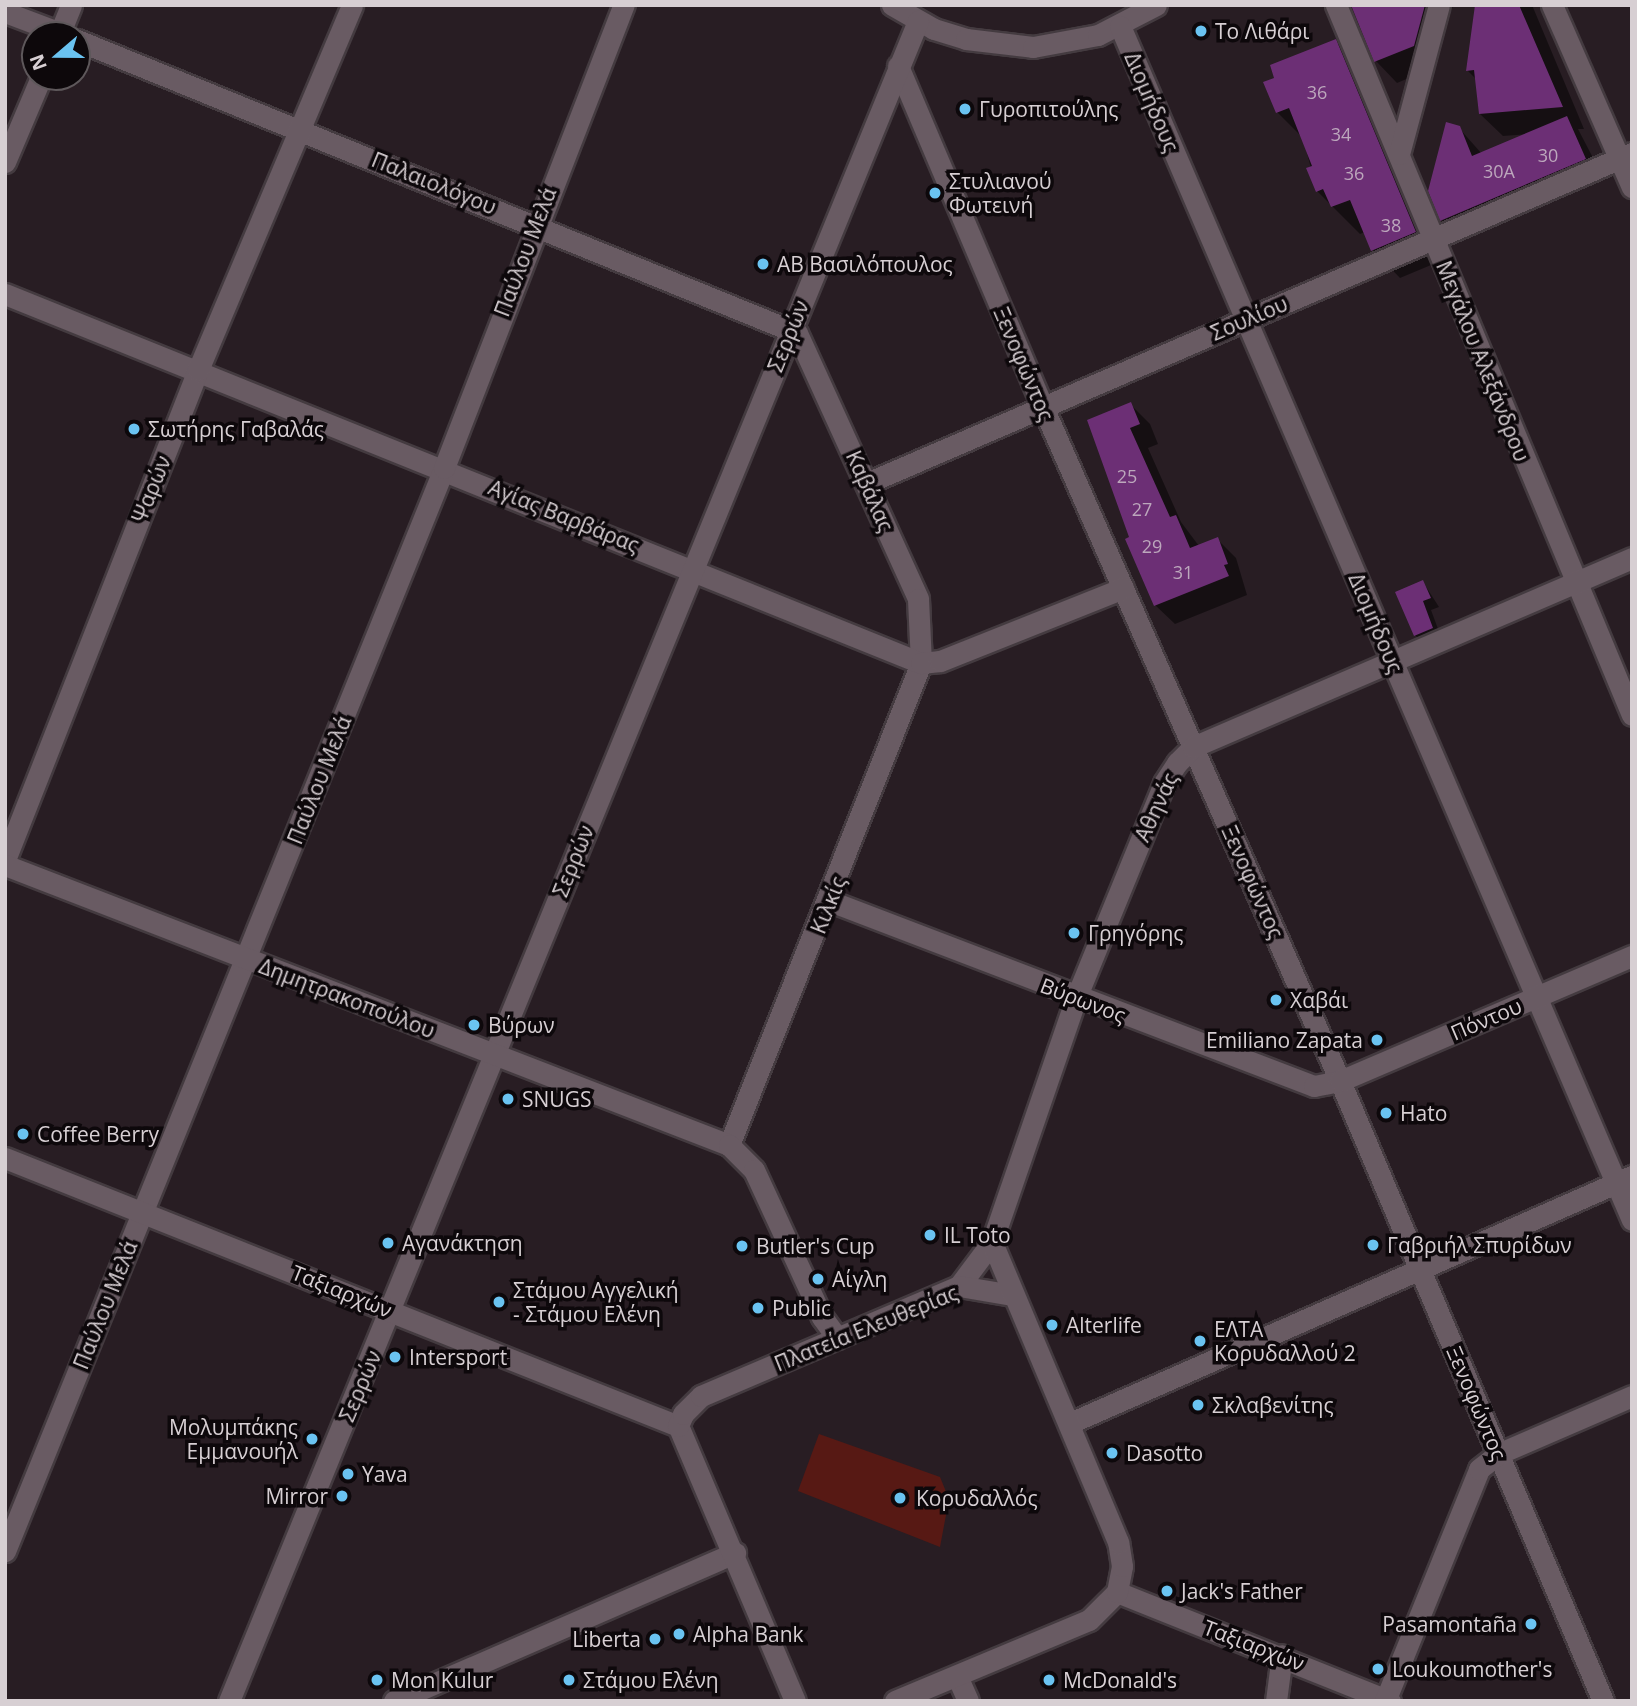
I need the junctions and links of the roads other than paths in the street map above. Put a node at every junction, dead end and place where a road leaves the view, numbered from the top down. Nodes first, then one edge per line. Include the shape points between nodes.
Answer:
1 (352, 5) edge
2 (624, 5) edge
3 (892, 5) edge
4 (1156, 5) edge
5 (1336, 5) edge
6 (1439, 5) edge
7 (1552, 5) edge
8 (5, 12) edge
9 (28, 21) edge
10 (918, 21) junction
11 (1119, 26) junction
12 (91, 46) edge
13 (898, 66) junction
14 (35, 91) edge
15 (301, 129) junction
16 (1399, 154) junction
17 (1626, 156) edge
18 (5, 162) edge
19 (1632, 187) edge
20 (535, 224) junction
21 (1434, 242) junction
22 (5, 294) edge
23 (1245, 319) junction
24 (791, 327) junction
25 (198, 370) junction
26 (1043, 407) junction
27 (444, 468) junction
28 (867, 483) junction
29 (1632, 558) edge
30 (692, 568) junction
31 (1574, 583) junction
32 (1123, 588) junction
33 (1392, 661) junction
34 (921, 663) junction
35 (1632, 716) edge
36 (1194, 747) junction
37 (5, 860) edge
38 (5, 865) edge
39 (830, 901) junction
40 (1632, 956) edge
41 (247, 959) junction
42 (1536, 997) junction
43 (1076, 998) junction
44 (495, 1055) junction
45 (1340, 1081) junction
46 (729, 1145) junction
47 (5, 1158) edge
48 (1624, 1180) edge
49 (142, 1212) junction
50 (1632, 1220) edge
51 (992, 1242) junction
52 (1419, 1268) junction
53 (959, 1286) junction
54 (1013, 1295) junction
55 (391, 1310) junction
56 (837, 1338) junction
57 (1632, 1396) edge
58 (1070, 1423) junction
59 (678, 1426) junction
60 (1498, 1454) junction
61 (5, 1551) edge
62 (735, 1553) junction
63 (1117, 1592) junction
64 (1282, 1655) junction
65 (957, 1676) junction
66 (1387, 1700) edge
67 (229, 1701) edge
68 (394, 1701) edge
69 (795, 1701) edge
70 (895, 1701) edge
71 (968, 1701) edge
72 (1276, 1701) edge
73 (1603, 1701) edge

1 - 15 street, Ψαρών
2 - 20 street, Παύλου Μελά
3 - 10 street
4 - 11 street
5 - 16 street, Μεγάλου Αλεξάνδρου
6 - 16 street
7 - 17 street
8 - 9 street, Παλαιολόγου
10 - 11 street via 966,40 1032,47 1066,43
10 - 13 street, Σερρών
11 - 23 street, Διομήδους
12 - 15 street, Παλαιολόγου
13 - 24 street, Σερρών
13 - 26 street, Ξενοφώντος
14 - 18 street
15 - 20 street, Παλαιολόγου
15 - 25 street, Ψαρών
16 - 21 street, Μεγάλου Αλεξάνδρου
17 - 19 street
17 - 21 street, Σουλίου
20 - 24 street, Παλαιολόγου
20 - 27 street, Παύλου Μελά
21 - 23 street, Σουλίου
21 - 31 street, Μεγάλου Αλεξάνδρου
22 - 25 street, Αγίας Βαρβάρας
23 - 26 street, Σουλίου
23 - 33 street, Διομήδους
24 - 28 street, Καβάλας
24 - 30 street, Σερρών
25 - 27 street, Αγίας Βαρβάρας
25 - 37 street, Ψαρών
26 - 28 street, Σουλίου
26 - 32 street, Ξενοφώντος
27 - 30 street, Αγίας Βαρβάρας
27 - 41 street, Παύλου Μελά
28 - 34 street, Καβάλας via 918,599
29 - 31 street, Αθηνάς
30 - 34 street, Αγίας Βαρβάρας
30 - 44 street, Σερρών
31 - 33 street, Αθηνάς
31 - 35 street, Μεγάλου Αλεξάνδρου
32 - 34 street via 940,661
32 - 36 street, Ξενοφώντος
33 - 36 street, Αθηνάς
33 - 42 street, Διομήδους
34 - 39 street, Κιλκίς
36 - 43 street, Αθηνάς via 1164,783
36 - 45 street, Ξενοφώντος
38 - 41 street, Δημητρακοπούλου
39 - 43 street, Βύρωνος
39 - 46 street, Κιλκίς
40 - 42 street, Πόντου
41 - 44 street, Δημητρακοπούλου
41 - 49 street, Παύλου Μελά
42 - 45 street, Πόντου
42 - 48 street, Διομήδους
43 - 45 street, Βύρωνος via 1314,1086
43 - 51 street, Αθηνάς
44 - 46 street, Δημητρακοπούλου
44 - 55 street, Σερρών
45 - 52 street, Ξενοφώντος
46 - 56 street via 754,1170 822,1317
47 - 49 street, Ταξιαρχών
48 - 50 street, Διομήδους
48 - 52 street
49 - 55 street, Ταξιαρχών
49 - 61 street, Παύλου Μελά
51 - 53 street, Αθηνάς
51 - 54 street
52 - 58 street
52 - 60 street, Ξενοφώντος
53 - 54 street, Πλατεία Ελευθερίας
53 - 56 street, Πλατεία Ελευθερίας
54 - 58 street
55 - 59 street, Ταξιαρχών
55 - 67 street, Σερρών
56 - 59 street, Πλατεία Ελευθερίας via 701,1395
57 - 60 street
58 - 63 street via 1118,1542 1122,1566
59 - 62 street
60 - 66 street via 1479,1469
60 - 73 street, Ξενοφώντος
62 - 68 street
62 - 69 street
63 - 64 street, Ταξιαρχών
63 - 65 street via 1089,1620
64 - 66 street, Ταξιαρχών
64 - 72 street
65 - 70 street
65 - 71 street

